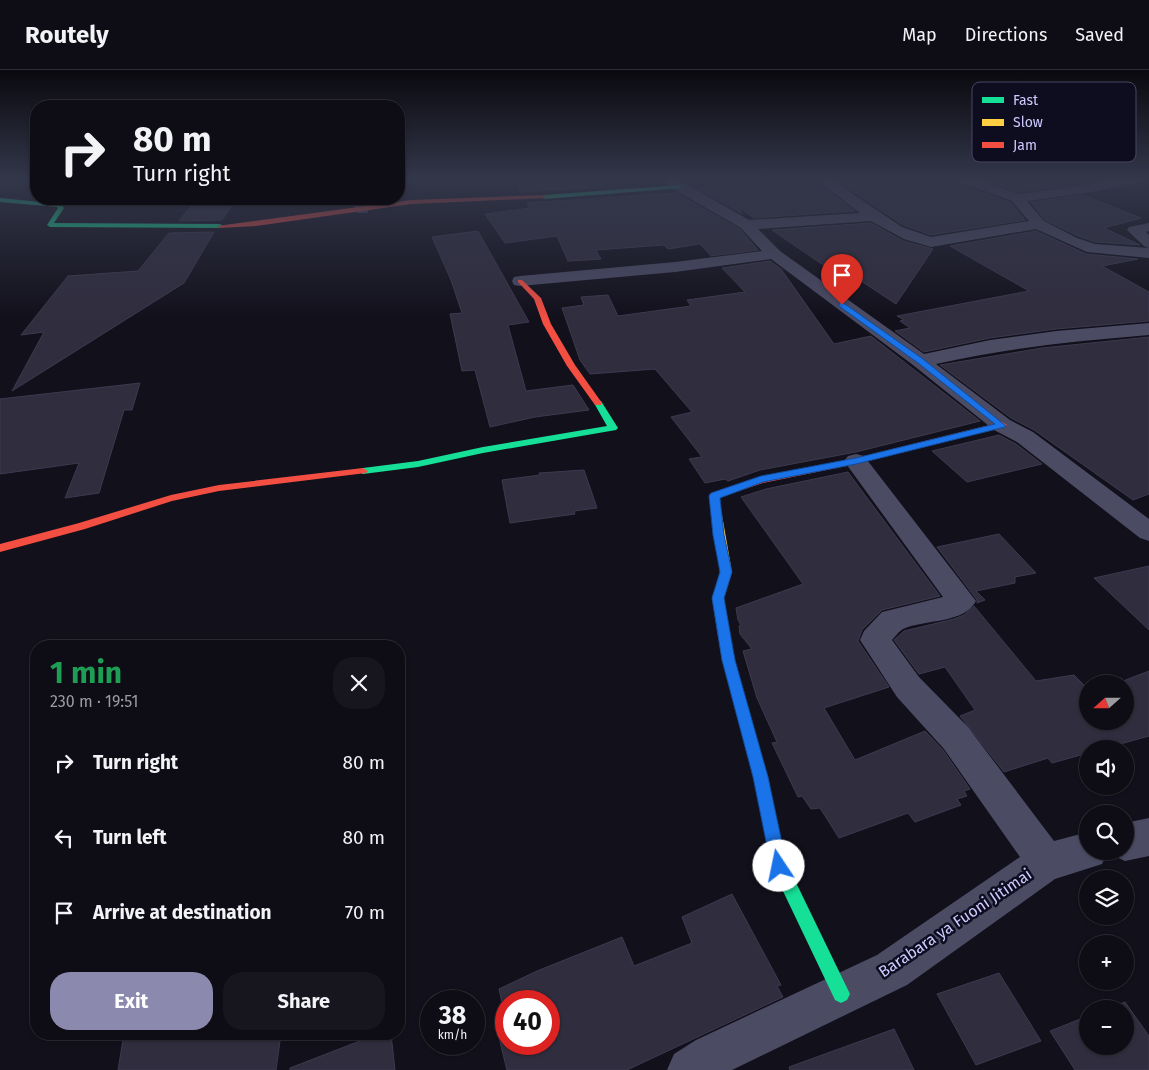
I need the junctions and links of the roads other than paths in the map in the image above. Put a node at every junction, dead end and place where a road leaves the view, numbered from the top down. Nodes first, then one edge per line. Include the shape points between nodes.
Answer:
1 (59, 225) edge
2 (244, 225) edge
3 (746, 225) joint
4 (751, 225) edge
5 (889, 225) edge
6 (1034, 225) edge
7 (1040, 225) edge
8 (1149, 228) edge
9 (1149, 243) edge
10 (1149, 253) edge
11 (774, 254) junction
12 (520, 281) joint
13 (1149, 329) edge
14 (920, 361) junction
15 (1002, 426) junction
16 (856, 461) junction
17 (1149, 532) edge
18 (0, 548) edge
19 (1149, 836) edge
20 (1134, 840) edge
21 (1079, 854) edge
22 (1046, 862) junction
23 (841, 994) junction
24 (690, 1070) edge

1 - 2 street
3 - 4 street
3 - 11 street
5 - 6 street via 909,236 932,242
7 - 10 street via 1093,248
8 - 9 street via 1134,230
11 - 12 street
11 - 14 street
12 - 18 street via 537,298 547,324 571,366 613,428 418,464 218,488 171,498
13 - 14 street via 990,346
14 - 15 street
15 - 16 street
15 - 17 street via 1025,438
16 - 22 street via 962,601 892,620 875,640 908,687 956,738
16 - 23 street via 761,480 714,496 726,572 718,598 728,660 761,777 779,866
19 - 20 street
21 - 22 street, Barabara ya Fuoni Jitimai
22 - 23 street, Barabara ya Fuoni Jitimai via 892,970
23 - 24 street, Barabara ya Fuoni Jitimai via 712,1056

